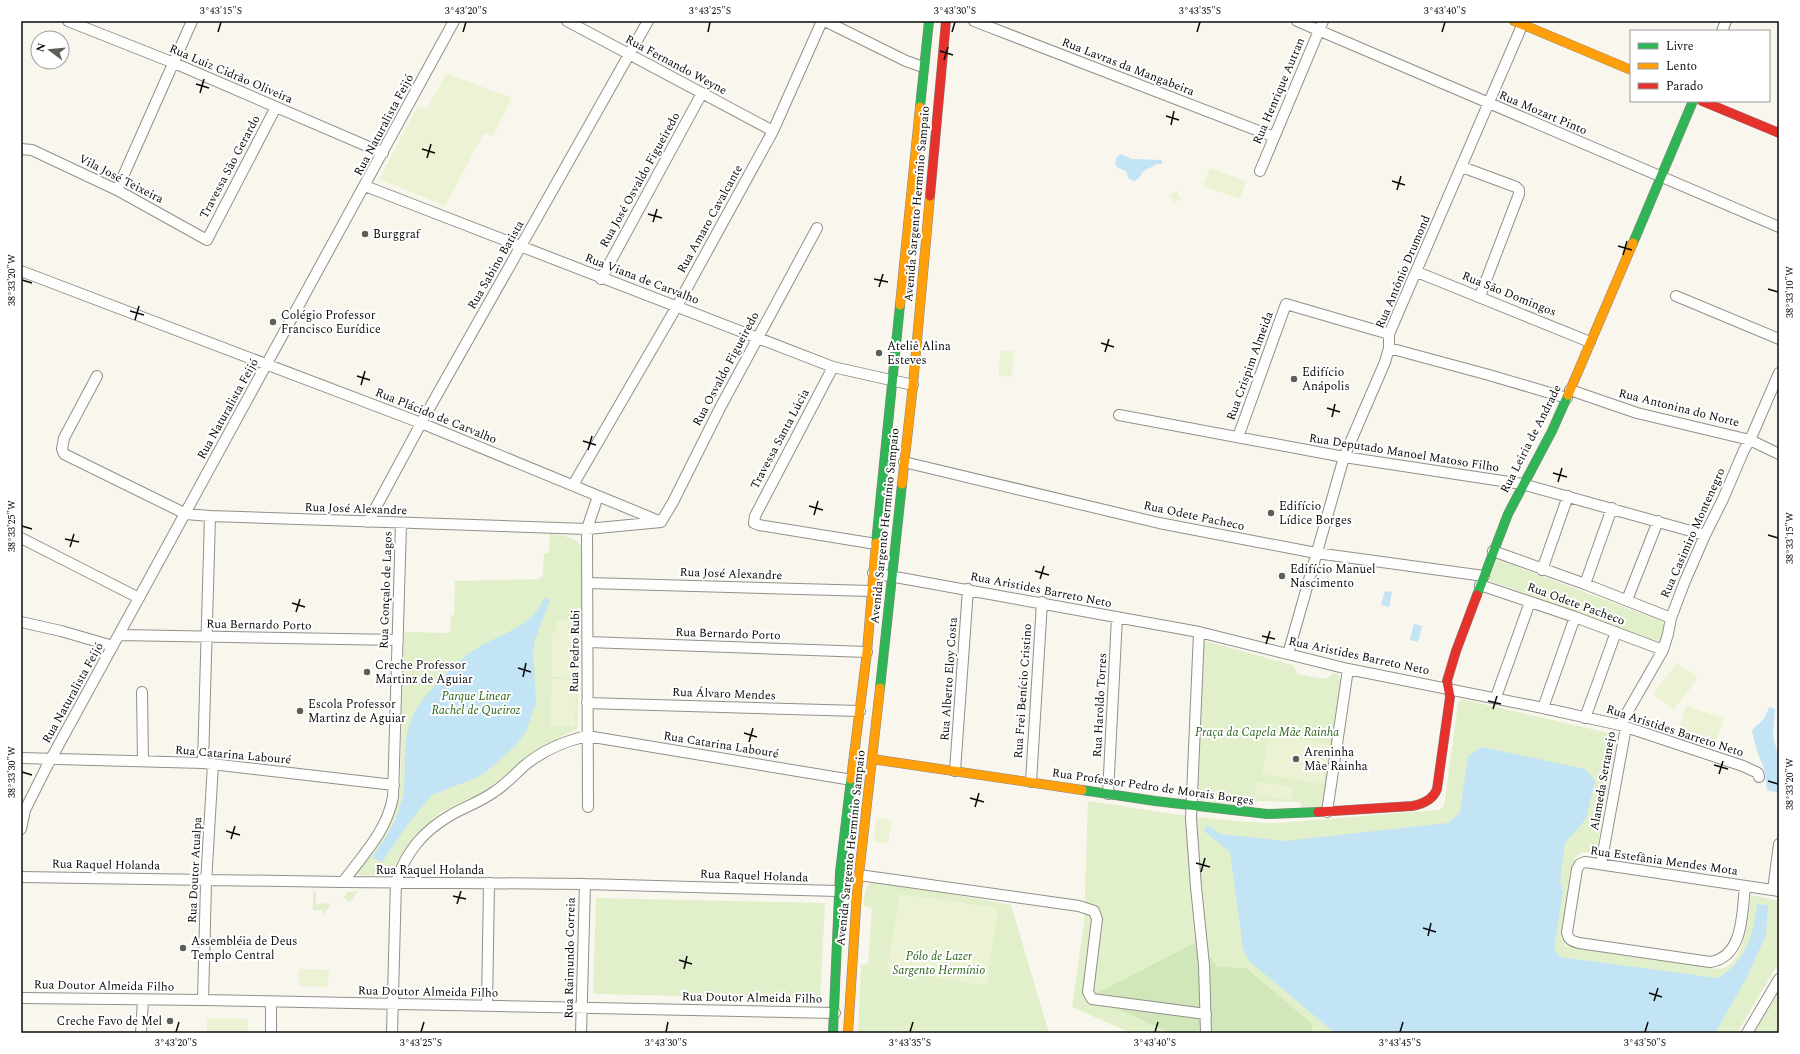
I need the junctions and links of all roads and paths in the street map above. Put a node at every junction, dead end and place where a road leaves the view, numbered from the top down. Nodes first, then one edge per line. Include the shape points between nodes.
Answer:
1 (68, 21) edge
2 (192, 21) edge
3 (454, 21) edge
4 (567, 21) edge
5 (648, 21) edge
6 (823, 21) edge
7 (928, 21) edge
8 (946, 21) edge
9 (974, 21) edge
10 (1297, 21) edge
11 (1520, 22) edge
12 (1321, 26) edge
13 (629, 55) junction
14 (174, 63) junction
15 (923, 67) junction
16 (1630, 70) edge
17 (702, 93) junction
18 (1693, 102) edge
19 (1704, 102) edge
20 (1488, 104) junction
21 (276, 107) junction
22 (773, 131) junction
23 (1779, 133) edge
24 (1274, 137) junction
25 (21, 149) edge
26 (383, 153) junction
27 (1462, 167) junction
28 (1260, 171) dead end
29 (1661, 177) junction
30 (365, 186) junction
31 (117, 190) junction
32 (1779, 227) edge
33 (817, 228) dead end
34 (207, 240) joint
35 (522, 246) junction
36 (21, 271) edge
37 (1417, 272) junction
38 (601, 279) junction
39 (1480, 296) junction
40 (1676, 296) dead end
41 (677, 306) junction
42 (1389, 334) junction
43 (757, 338) junction
44 (1779, 339) edge
45 (1590, 342) junction
46 (1389, 348) junction
47 (268, 364) junction
48 (833, 367) junction
49 (1779, 373) edge
50 (97, 376) dead end
51 (892, 380) junction
52 (913, 385) junction
53 (1569, 394) junction
54 (1119, 415) dead end
55 (421, 423) junction
56 (1238, 437) junction
57 (1750, 440) junction
58 (1779, 454) edge
59 (1344, 458) junction
60 (904, 462) junction
61 (1522, 484) junction
62 (573, 485) junction
63 (598, 496) junction
64 (1568, 496) junction
65 (1612, 508) junction
66 (186, 514) junction
67 (210, 516) junction
68 (1658, 521) junction
69 (368, 522) junction
70 (661, 522) junction
71 (401, 524) junction
72 (587, 530) junction
73 (1705, 535) junction
74 (21, 538) edge
75 (876, 544) junction
76 (1493, 551) junction
77 (1316, 553) junction
78 (1542, 570) junction
79 (873, 572) junction
80 (892, 576) junction
81 (1482, 580) junction
82 (589, 583) junction
83 (1585, 584) junction
84 (968, 589) junction
85 (872, 591) junction
86 (139, 598) junction
87 (1627, 600) junction
88 (1042, 602) junction
89 (1530, 602) junction
90 (1117, 617) junction
91 (1575, 617) junction
92 (1671, 618) junction
93 (21, 622) edge
94 (1199, 632) junction
95 (1616, 632) junction
96 (119, 636) junction
97 (206, 638) junction
98 (398, 640) junction
99 (588, 642) junction
100 (113, 646) junction
101 (1663, 650) junction
102 (867, 652) junction
103 (1288, 654) junction
104 (1348, 669) junction
105 (1448, 688) junction
106 (142, 692) dead end
107 (1496, 698) junction
108 (587, 703) junction
109 (1543, 708) junction
110 (860, 711) junction
111 (1585, 718) junction
112 (1623, 726) junction
113 (587, 736) junction
114 (21, 758) edge
115 (51, 759) junction
116 (872, 759) junction
117 (143, 761) junction
118 (208, 763) junction
119 (955, 771) junction
120 (1759, 777) dead end
121 (852, 780) junction
122 (1031, 782) junction
123 (394, 785) junction
124 (1108, 794) junction
125 (1431, 798) joint
126 (1191, 806) junction
127 (588, 807) dead end
128 (1328, 812) junction
129 (21, 829) edge
130 (1779, 844) edge
131 (1601, 864) junction
132 (859, 875) junction
133 (21, 877) edge
134 (206, 880) junction
135 (343, 882) junction
136 (396, 882) junction
137 (489, 883) junction
138 (584, 884) junction
139 (1746, 886) junction
140 (1776, 890) edge
141 (838, 891) junction
142 (1779, 979) edge
143 (21, 998) edge
144 (143, 1000) junction
145 (203, 1000) junction
146 (271, 1003) junction
147 (392, 1005) junction
148 (487, 1006) junction
149 (582, 1007) junction
150 (835, 1013) junction
151 (1206, 1014) junction
152 (141, 1033) edge
153 (271, 1033) edge
154 (392, 1033) edge
155 (581, 1033) edge
156 (833, 1033) edge
157 (848, 1033) edge
158 (1206, 1033) edge
159 (1747, 1033) edge

1 - 14 street, Rua Luiz Cidrão Oliveira
2 - 14 street
3 - 26 street, Rua Naturalista Feijó
4 - 13 street, Rua Fernando Weyne
5 - 13 street, Rua Sabino Batista
6 - 15 street
6 - 22 street, Rua Amaro Cavalcante
7 - 15 main road, Avenida Sargento Hermínio Sampaio
8 - 52 main road, Avenida Sargento Hermínio Sampaio
9 - 24 street, Rua Lavras da Mangabeira
10 - 12 street, Rua Mozart Pinto
11 - 16 main road
11 - 20 street, Rua Antônio Drumond
12 - 20 street, Rua Mozart Pinto
12 - 24 street, Rua Henrique Autran
13 - 17 street, Rua Fernando Weyne
13 - 35 street, Rua Sabino Batista
14 - 21 street, Rua Luiz Cidrão Oliveira
14 - 31 street
15 - 51 main road, Avenida Sargento Hermínio Sampaio
17 - 22 street, Rua Fernando Weyne
17 - 38 street, Rua José Osvaldo Figueiredo
18 - 29 main road, Rua Leiria de Andrade
19 - 23 main road
20 - 27 street, Rua Antônio Drumond
20 - 29 street, Rua Mozart Pinto
21 - 26 street, Rua Luiz Cidrão Oliveira
21 - 34 street, Travessa São Gerardo
22 - 41 street, Rua Amaro Cavalcante
24 - 28 street, Rua Henrique Autran
25 - 31 street, Vila José Teixeira via 32,150
26 - 30 street, Rua Naturalista Feijó
27 - 37 street, Rua Antônio Drumond
27 - 39 street via 1519,190
29 - 32 street, Rua Mozart Pinto
29 - 45 main road, Rua Leiria de Andrade
30 - 35 street, Rua Viana de Carvalho
30 - 47 street, Rua Naturalista Feijó
31 - 34 street, Vila José Teixeira
33 - 43 street, Rua Osvaldo Figueiredo
35 - 38 street, Rua Viana de Carvalho
35 - 55 street, Rua Sabino Batista
36 - 47 street, Rua Plácido de Carvalho
37 - 39 street, Rua São Domingos
37 - 42 street, Rua Antônio Drumond
38 - 41 street, Rua Viana de Carvalho
39 - 45 street, Rua São Domingos
40 - 44 street
41 - 43 street, Rua Viana de Carvalho
41 - 62 street, Rua Amaro Cavalcante
42 - 46 street, Rua Antônio Drumond
42 - 56 street, Rua Crispim Almeida via 1286,304
43 - 48 street, Rua Viana de Carvalho
43 - 70 street, Rua Osvaldo Figueiredo
45 - 53 main road, Rua Leiria de Andrade
46 - 53 street, Rua Antonina do Norte
46 - 59 street, Rua Antônio Drumond
47 - 55 street, Rua Plácido de Carvalho
47 - 66 street, Rua Naturalista Feijó
48 - 51 street, Rua Viana de Carvalho
48 - 75 street, Travessa Santa Lúcia via 755,516 755,524
49 - 57 street, Rua Casimiro Montenegro
50 - 66 street, Rua José Alexandre via 64,438 64,454
51 - 52 street, Rua Viana de Carvalho
51 - 75 main road, Avenida Sargento Hermínio Sampaio
52 - 60 main road, Avenida Sargento Hermínio Sampaio
53 - 57 street, Rua Antonina do Norte
53 - 61 main road, Rua Leiria de Andrade via 1552,431
54 - 56 street, Rua Deputado Manoel Matoso Filho
55 - 62 street, Rua Plácido de Carvalho
55 - 69 street, Rua Sabino Batista
56 - 59 street, Rua Deputado Manoel Matoso Filho
57 - 58 street, Rua Antonina do Norte
57 - 73 street, Rua Casimiro Montenegro
59 - 61 street, Rua Deputado Manoel Matoso Filho
59 - 77 street, Rua Antônio Drumond
60 - 77 street, Rua Odete Pacheco via 1154,521
60 - 80 main road, Avenida Sargento Hermínio Sampaio
61 - 64 street, Rua Deputado Manoel Matoso Filho
61 - 76 main road, Rua Leiria de Andrade
62 - 63 street, Rua Plácido de Carvalho
63 - 70 street, Rua Plácido de Carvalho
63 - 72 street, Rua Pedro Rubi
64 - 65 street, Rua Deputado Manoel Matoso Filho
64 - 78 street
65 - 68 street, Rua Deputado Manoel Matoso Filho
65 - 83 street
66 - 67 street, Rua José Alexandre
66 - 86 street, Rua Naturalista Feijó
67 - 69 street, Rua José Alexandre
67 - 97 street, Rua Doutor Atualpa
68 - 73 street, Rua Deputado Manoel Matoso Filho
68 - 87 street
69 - 71 street, Rua José Alexandre
70 - 72 street, Rua José Alexandre
71 - 72 street, Rua José Alexandre
71 - 98 street, Rua Gonçalo de Lagos
72 - 82 street, Rua Pedro Rubi
73 - 92 street, Rua Casimiro Montenegro
74 - 86 street
75 - 79 main road, Avenida Sargento Hermínio Sampaio
76 - 78 street, Rua Odete Pacheco
76 - 81 main road, Rua Leiria de Andrade
77 - 81 street, Rua Odete Pacheco
77 - 103 street, Rua Antônio Drumond
78 - 83 street, Rua Odete Pacheco
79 - 80 street, Rua Aristides Barreto Neto
79 - 85 main road, Avenida Sargento Hermínio Sampaio
80 - 84 street, Rua Aristides Barreto Neto
80 - 116 main road, Avenida Sargento Hermínio Sampaio
81 - 89 street, Rua Odete Pacheco
81 - 105 main road, Rua Leiria de Andrade via 1456,651 1447,681
82 - 85 street, Rua José Alexandre
82 - 99 street, Rua Pedro Rubi
83 - 87 street, Rua Odete Pacheco
84 - 88 street, Rua Aristides Barreto Neto
84 - 119 street, Rua Alberto Eloy Costa
85 - 102 main road, Avenida Sargento Hermínio Sampaio
86 - 96 street, Rua Naturalista Feijó
87 - 92 street, Rua Odete Pacheco
88 - 90 street, Rua Aristides Barreto Neto
88 - 122 street, Rua Frei Benício Cristino
89 - 91 street, Rua Odete Pacheco
89 - 107 street
90 - 94 street, Rua Aristides Barreto Neto
90 - 124 street, Rua Haroldo Torres
91 - 95 street, Rua Odete Pacheco
91 - 109 street
92 - 101 street, Rua Casimiro Montenegro
93 - 100 street via 61,630
94 - 103 street, Rua Aristides Barreto Neto
94 - 126 street
95 - 101 street, Rua Odete Pacheco
95 - 111 street
96 - 97 street, Rua Bernardo Porto
96 - 100 street, Rua Naturalista Feijó
97 - 98 street, Rua Bernardo Porto
97 - 118 street, Rua Doutor Atualpa
98 - 123 street, Rua Gonçalo de Lagos
99 - 102 street, Rua Bernardo Porto
99 - 108 street, Rua Pedro Rubi
100 - 115 street, Rua Naturalista Feijó
101 - 112 street, Rua Casimiro Montenegro
102 - 110 main road, Avenida Sargento Hermínio Sampaio
103 - 104 street, Rua Aristides Barreto Neto
104 - 105 street, Rua Aristides Barreto Neto
104 - 128 street
105 - 107 street, Rua Aristides Barreto Neto
105 - 125 main road, Rua Leiria de Andrade via 1450,697 1441,763 1436,794
106 - 117 street
107 - 109 street, Rua Aristides Barreto Neto
108 - 110 street, Rua Álvaro Mendes
108 - 113 street, Rua Pedro Rubi
109 - 111 street, Rua Aristides Barreto Neto
110 - 121 main road, Avenida Sargento Hermínio Sampaio
111 - 112 street, Rua Aristides Barreto Neto
112 - 120 street, Rua Aristides Barreto Neto via 1743,766 1758,773
112 - 131 street, Alameda Sertanejo
113 - 121 street, Rua Catarina Labouré
113 - 127 street, Rua Pedro Rubi
113 - 136 street via 542,754 494,792 431,828 404,861
114 - 115 street, Rua Catarina Labouré
115 - 117 street, Rua Catarina Labouré
115 - 129 street, Rua Naturalista Feijó via 25,810
116 - 119 main road, Rua Professor Pedro de Morais Borges
116 - 132 main road, Avenida Sargento Hermínio Sampaio
117 - 118 street, Rua Catarina Labouré
118 - 123 street, Rua Catarina Labouré
118 - 134 street, Rua Doutor Atualpa
119 - 122 main road, Rua Professor Pedro de Morais Borges
121 - 141 main road, Avenida Sargento Hermínio Sampaio
122 - 124 main road, Rua Professor Pedro de Morais Borges
123 - 135 street, Rua Gonçalo de Lagos via 392,805 383,827
124 - 126 main road, Rua Professor Pedro de Morais Borges
125 - 128 main road, Rua Professor Pedro de Morais Borges via 1412,806
126 - 128 main road, Rua Professor Pedro de Morais Borges via 1267,814
126 - 151 street
130 - 140 street
131 - 139 street, Rua Estefânia Mendes Mota
131 - 139 street, Rua Estefânia Mendes Mota via 1586,862 1579,865 1566,932 1571,941 1717,961 1734,947 1740,928
132 - 151 street via 1079,906 1094,911 1097,919 1088,992 1092,999
132 - 157 main road, Avenida Sargento Hermínio Sampaio
133 - 134 street, Rua Raquel Holanda
134 - 135 street, Rua Raquel Holanda
134 - 145 street, Rua Doutor Atualpa
135 - 136 street, Rua Raquel Holanda
136 - 137 street, Rua Raquel Holanda
136 - 147 street
137 - 138 street, Rua Raquel Holanda
137 - 148 street
138 - 141 street, Rua Raquel Holanda
138 - 149 street, Rua Raimundo Correia
139 - 140 street, Rua Estefânia Mendes Mota
141 - 150 main road, Avenida Sargento Hermínio Sampaio
142 - 159 street
143 - 144 street, Rua Doutor Almeida Filho
144 - 145 street, Rua Doutor Almeida Filho
144 - 152 street
145 - 146 street, Rua Doutor Almeida Filho
146 - 147 street, Rua Doutor Almeida Filho
146 - 153 street
147 - 148 street, Rua Doutor Almeida Filho
147 - 154 street
148 - 149 street, Rua Doutor Almeida Filho
149 - 150 street, Rua Doutor Almeida Filho
149 - 155 street, Rua Raimundo Correia
150 - 156 main road, Avenida Sargento Hermínio Sampaio
151 - 158 street

